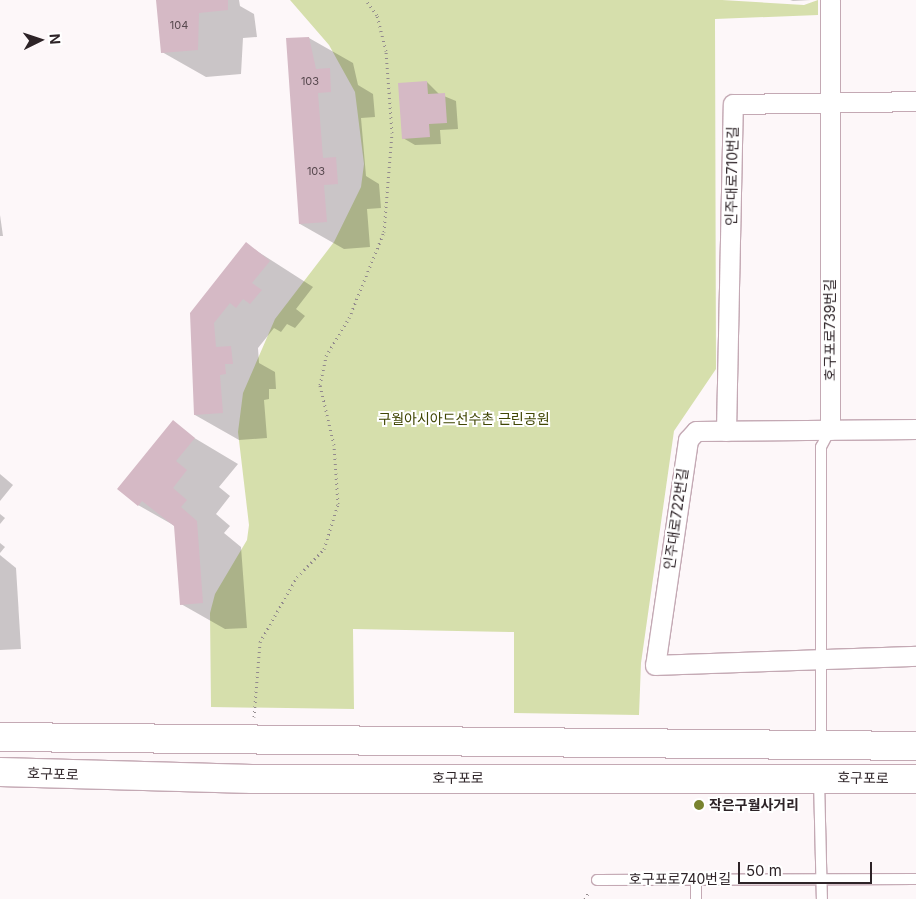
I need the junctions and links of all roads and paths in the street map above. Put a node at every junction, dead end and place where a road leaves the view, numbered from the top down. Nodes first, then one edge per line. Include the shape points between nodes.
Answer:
1 (366, 0) edge
2 (830, 0) edge
3 (916, 101) edge
4 (832, 102) junction
5 (916, 429) edge
6 (830, 430) junction
7 (726, 431) junction
8 (916, 656) edge
9 (820, 660) junction
10 (0, 736) edge
11 (253, 742) junction
12 (820, 745) junction
13 (916, 746) edge
14 (0, 772) edge
15 (819, 777) junction
16 (916, 779) edge
17 (822, 878) junction
18 (916, 878) edge
19 (696, 879) junction
20 (597, 880) dead end
21 (696, 899) edge
22 (822, 899) edge

1 - 11 path via 377,15 387,59 392,133 384,232 349,318 326,356 320,385 334,445 338,504 324,549 297,577 260,642
2 - 4 street, 호구포로739번길
3 - 4 street, 인주대로710번길
4 - 6 street, 호구포로739번길
4 - 7 street, 인주대로710번길 via 733,104
5 - 6 street, 인주대로722번길
6 - 7 street, 인주대로722번길
6 - 9 lane, 호구포로739번길 via 821,447
7 - 9 street, 인주대로722번길 via 696,431 688,440 655,665
8 - 9 street
9 - 12 lane, 호구포로739번길
10 - 11 main road
11 - 12 main road
12 - 13 main road
14 - 15 main road, 호구포로 via 252,779
15 - 16 main road, 호구포로
15 - 17 lane
17 - 18 lane, 호구포로740번길
17 - 19 lane, 호구포로740번길
17 - 22 lane
19 - 20 lane, 호구포로740번길
19 - 21 lane

